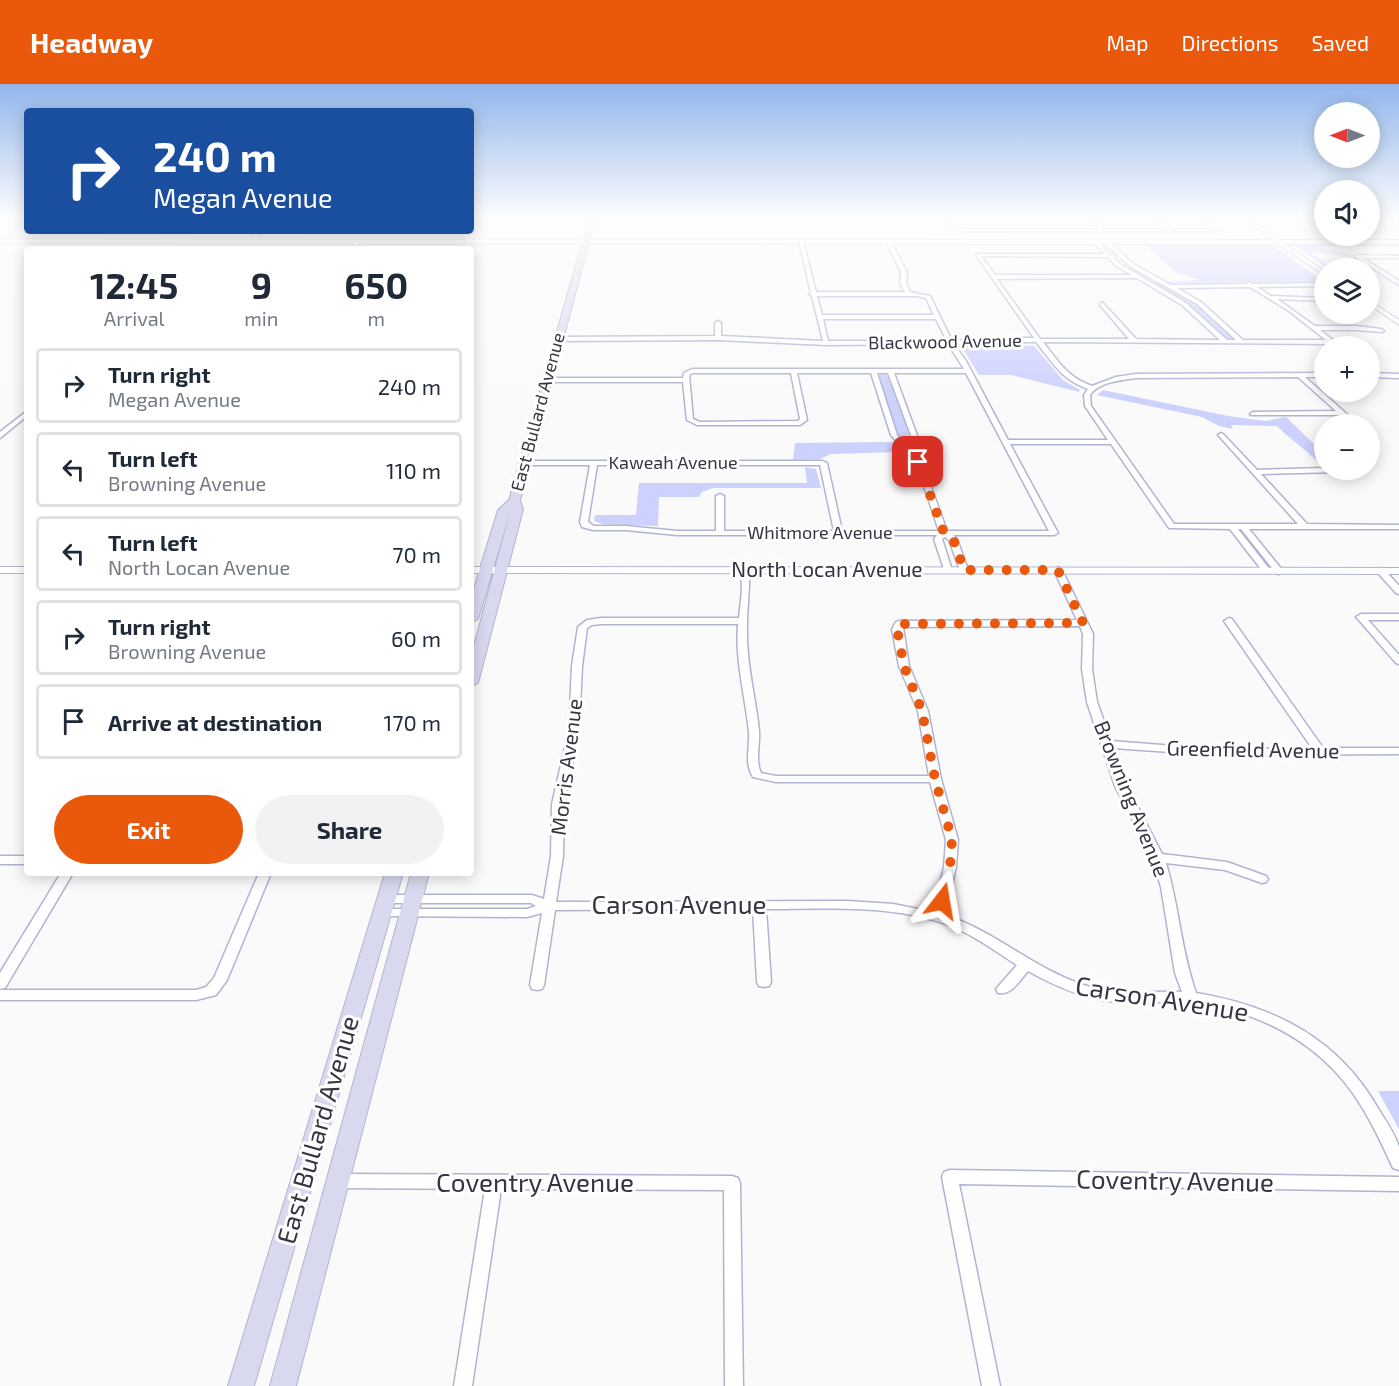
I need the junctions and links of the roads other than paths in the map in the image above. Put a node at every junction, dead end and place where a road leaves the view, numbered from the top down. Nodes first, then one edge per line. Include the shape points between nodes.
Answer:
1 (574, 280) edge
2 (811, 280) edge
3 (903, 280) edge
4 (996, 280) edge
5 (1141, 280) edge
6 (1158, 280) edge
7 (1248, 284) junction
8 (1314, 284) edge
9 (1168, 286) junction
10 (1156, 288) junction
11 (812, 294) junction
12 (908, 294) junction
13 (1272, 297) junction
14 (1314, 299) edge
15 (1102, 304) dead end
16 (1380, 310) edge
17 (819, 317) junction
18 (938, 317) junction
19 (718, 323) dead end
20 (1399, 323) edge
21 (1314, 328) junction
22 (1381, 331) dead end
23 (718, 338) junction
24 (557, 339) junction
25 (1039, 342) junction
26 (1135, 342) junction
27 (1226, 342) junction
28 (1242, 342) junction
29 (950, 343) junction
30 (826, 344) junction
31 (891, 370) junction
32 (794, 371) junction
33 (873, 371) junction
34 (968, 371) junction
35 (1299, 375) junction
36 (1314, 375) edge
37 (1380, 375) edge
38 (1399, 376) edge
39 (546, 380) junction
40 (686, 380) junction
41 (1092, 388) junction
42 (1342, 413) joint
43 (1253, 414) dead end
44 (24, 416) edge
45 (1221, 435) dead end
46 (0, 436) edge
47 (1005, 442) junction
48 (1112, 442) junction
49 (908, 445) junction
50 (523, 464) junction
51 (594, 464) junction
52 (1314, 471) edge
53 (1255, 472) junction
54 (720, 496) dead end
55 (514, 501) junction
56 (1232, 526) junction
57 (1242, 526) junction
58 (1399, 526) edge
59 (1305, 527) junction
60 (720, 533) junction
61 (839, 533) junction
62 (944, 533) junction
63 (0, 570) edge
64 (24, 570) edge
65 (474, 570) edge
66 (486, 570) junction
67 (501, 570) junction
68 (745, 570) junction
69 (948, 570) junction
70 (964, 570) junction
71 (1058, 570) junction
72 (1267, 571) junction
73 (1279, 571) junction
74 (1381, 571) junction
75 (1399, 571) edge
76 (1399, 591) edge
77 (474, 609) edge
78 (1399, 617) edge
79 (743, 621) junction
80 (1229, 621) dead end
81 (1083, 623) junction
82 (1399, 661) edge
83 (474, 672) edge
84 (1106, 744) junction
85 (1320, 752) junction
86 (1399, 752) edge
87 (935, 779) junction
88 (1158, 858) junction
89 (0, 860) edge
90 (24, 860) edge
91 (65, 876) edge
92 (264, 876) edge
93 (393, 876) edge
94 (419, 876) edge
95 (1262, 879) dead end
96 (759, 905) junction
97 (384, 906) junction
98 (412, 906) junction
99 (550, 906) junction
100 (938, 917) junction
101 (1026, 964) junction
102 (764, 982) dead end
103 (0, 984) edge
104 (537, 985) dead end
105 (1003, 989) dead end
106 (0, 995) edge
107 (1191, 998) junction
108 (1399, 1162) edge
109 (339, 1181) junction
110 (494, 1183) junction
111 (1399, 1184) edge
112 (242, 1386) edge
113 (283, 1386) edge
114 (463, 1386) edge
115 (734, 1386) edge
116 (991, 1386) edge

1 - 24 main road, East Bullard Avenue
2 - 11 street
3 - 12 street
4 - 25 street
5 - 10 street
6 - 9 street
7 - 8 street
7 - 9 street
7 - 13 street
9 - 10 street
9 - 28 street via 1207,310
10 - 27 street via 1184,304
11 - 12 street
11 - 17 street
12 - 18 street via 928,297
13 - 14 street
13 - 21 street
15 - 26 street
16 - 20 street
17 - 18 street
17 - 30 street
18 - 29 street
19 - 23 street
21 - 22 street
21 - 28 street, Blackwood Avenue via 1332,342
23 - 24 street, Blackwood Avenue
23 - 30 street, Blackwood Avenue
24 - 39 main road, East Bullard Avenue
25 - 26 street, Blackwood Avenue
25 - 29 street, Blackwood Avenue
25 - 41 street via 1070,379
26 - 27 street, Blackwood Avenue
27 - 28 street, Blackwood Avenue
29 - 30 street, Blackwood Avenue
29 - 34 street
31 - 33 street
31 - 34 street
31 - 49 street via 915,438
32 - 33 street
32 - 40 street via 689,372
32 - 40 street via 804,420 800,423 693,422
33 - 49 street via 894,435
34 - 47 street
35 - 36 street
35 - 41 street via 1136,376
35 - 42 street
37 - 38 street
39 - 40 street
39 - 50 main road, East Bullard Avenue
41 - 48 street via 1087,395 1088,406
42 - 43 street
44 - 46 street
45 - 53 street
47 - 48 street
47 - 62 street, Whitmore Avenue via 1054,533
48 - 56 street via 1172,526
49 - 62 street
50 - 51 street, Kaweah Avenue
50 - 55 main road, East Bullard Avenue
51 - 60 street, Whitmore Avenue via 584,522 587,527
51 - 61 street, Kaweah Avenue via 823,463
52 - 53 street
53 - 59 street
54 - 60 street
55 - 66 main road, East Bullard Avenue via 504,510
55 - 67 main road, East Bullard Avenue via 517,509
56 - 57 street
56 - 72 street
57 - 59 street
57 - 73 street
58 - 59 street
60 - 61 street, Whitmore Avenue
61 - 62 street, Whitmore Avenue
62 - 69 street via 938,540
62 - 70 street via 953,539
63 - 64 street
65 - 66 street, North Locan Avenue
66 - 67 street, North Locan Avenue
66 - 77 main road, East Bullard Avenue
67 - 68 street, North Locan Avenue
67 - 83 main road, East Bullard Avenue
68 - 69 street, North Locan Avenue
68 - 79 street
69 - 70 street, North Locan Avenue
70 - 71 street, North Locan Avenue
71 - 72 street, North Locan Avenue
71 - 81 street, Browning Avenue
72 - 73 street, North Locan Avenue
73 - 74 street, North Locan Avenue
74 - 75 street, North Locan Avenue
74 - 76 street
78 - 82 street via 1361,617
79 - 87 street via 744,672 757,775 776,779
79 - 99 street, Morris Avenue via 590,622 583,627 574,730 558,804 557,856
80 - 85 street
81 - 84 street, Browning Avenue via 1089,642 1087,669 1092,702
81 - 87 street via 899,624 904,666 922,711
84 - 85 street, Greenfield Avenue via 1213,752
84 - 88 street, Browning Avenue via 1121,786
85 - 86 street, Greenfield Avenue
87 - 100 street via 952,840
88 - 95 street via 1227,866
88 - 107 street, Browning Avenue via 1182,973
89 - 90 street
91 - 103 street
92 - 106 street via 220,980 211,991 196,995
93 - 97 main road, East Bullard Avenue
94 - 98 main road, East Bullard Avenue
96 - 99 street, Carson Avenue
96 - 100 street, Carson Avenue via 864,905
96 - 102 street
97 - 98 street, Carson Avenue
97 - 112 main road, East Bullard Avenue
98 - 99 street, Carson Avenue via 527,913
98 - 109 main road, East Bullard Avenue
99 - 104 street, Morris Avenue
100 - 101 street, Carson Avenue via 989,938
101 - 105 street
101 - 107 street, Carson Avenue via 1096,994
107 - 108 street, Carson Avenue via 1264,1016 1322,1049 1349,1076
109 - 110 street, Coventry Avenue
109 - 113 main road, East Bullard Avenue
110 - 114 street
110 - 115 street, Coventry Avenue via 732,1183
111 - 116 street, Coventry Avenue via 950,1177

